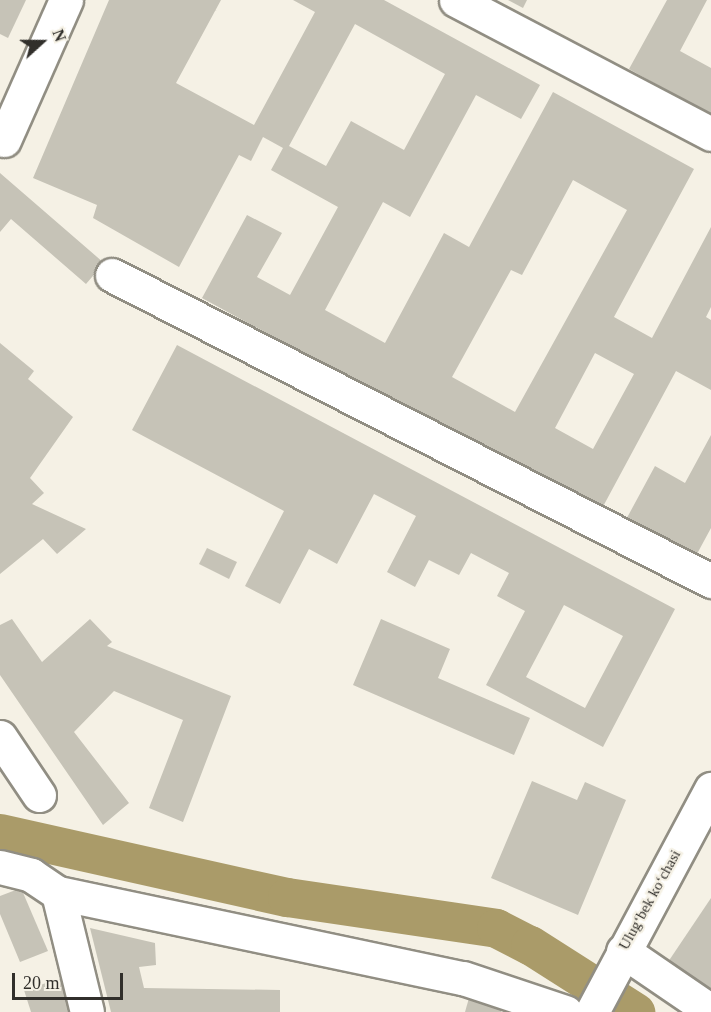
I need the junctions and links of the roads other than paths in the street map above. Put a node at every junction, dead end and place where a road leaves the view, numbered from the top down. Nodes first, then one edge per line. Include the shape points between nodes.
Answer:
1 (66, 0) edge
2 (456, 0) edge
3 (711, 134) edge
4 (4, 140) dead end
5 (112, 275) dead end
6 (711, 581) edge
7 (0, 736) edge
8 (711, 789) edge
9 (39, 795) dead end
10 (0, 867) edge
11 (58, 893) junction
12 (623, 951) junction
13 (711, 1011) edge
14 (87, 1012) edge
15 (565, 1012) edge
16 (592, 1012) edge

1 - 4 street
2 - 3 street
5 - 6 street
7 - 9 street
8 - 12 street, Ulugʻbek koʻchasi
10 - 11 street via 32,875
11 - 14 street
11 - 15 street via 463,978
12 - 13 street
12 - 16 street, Ulugʻbek koʻchasi

